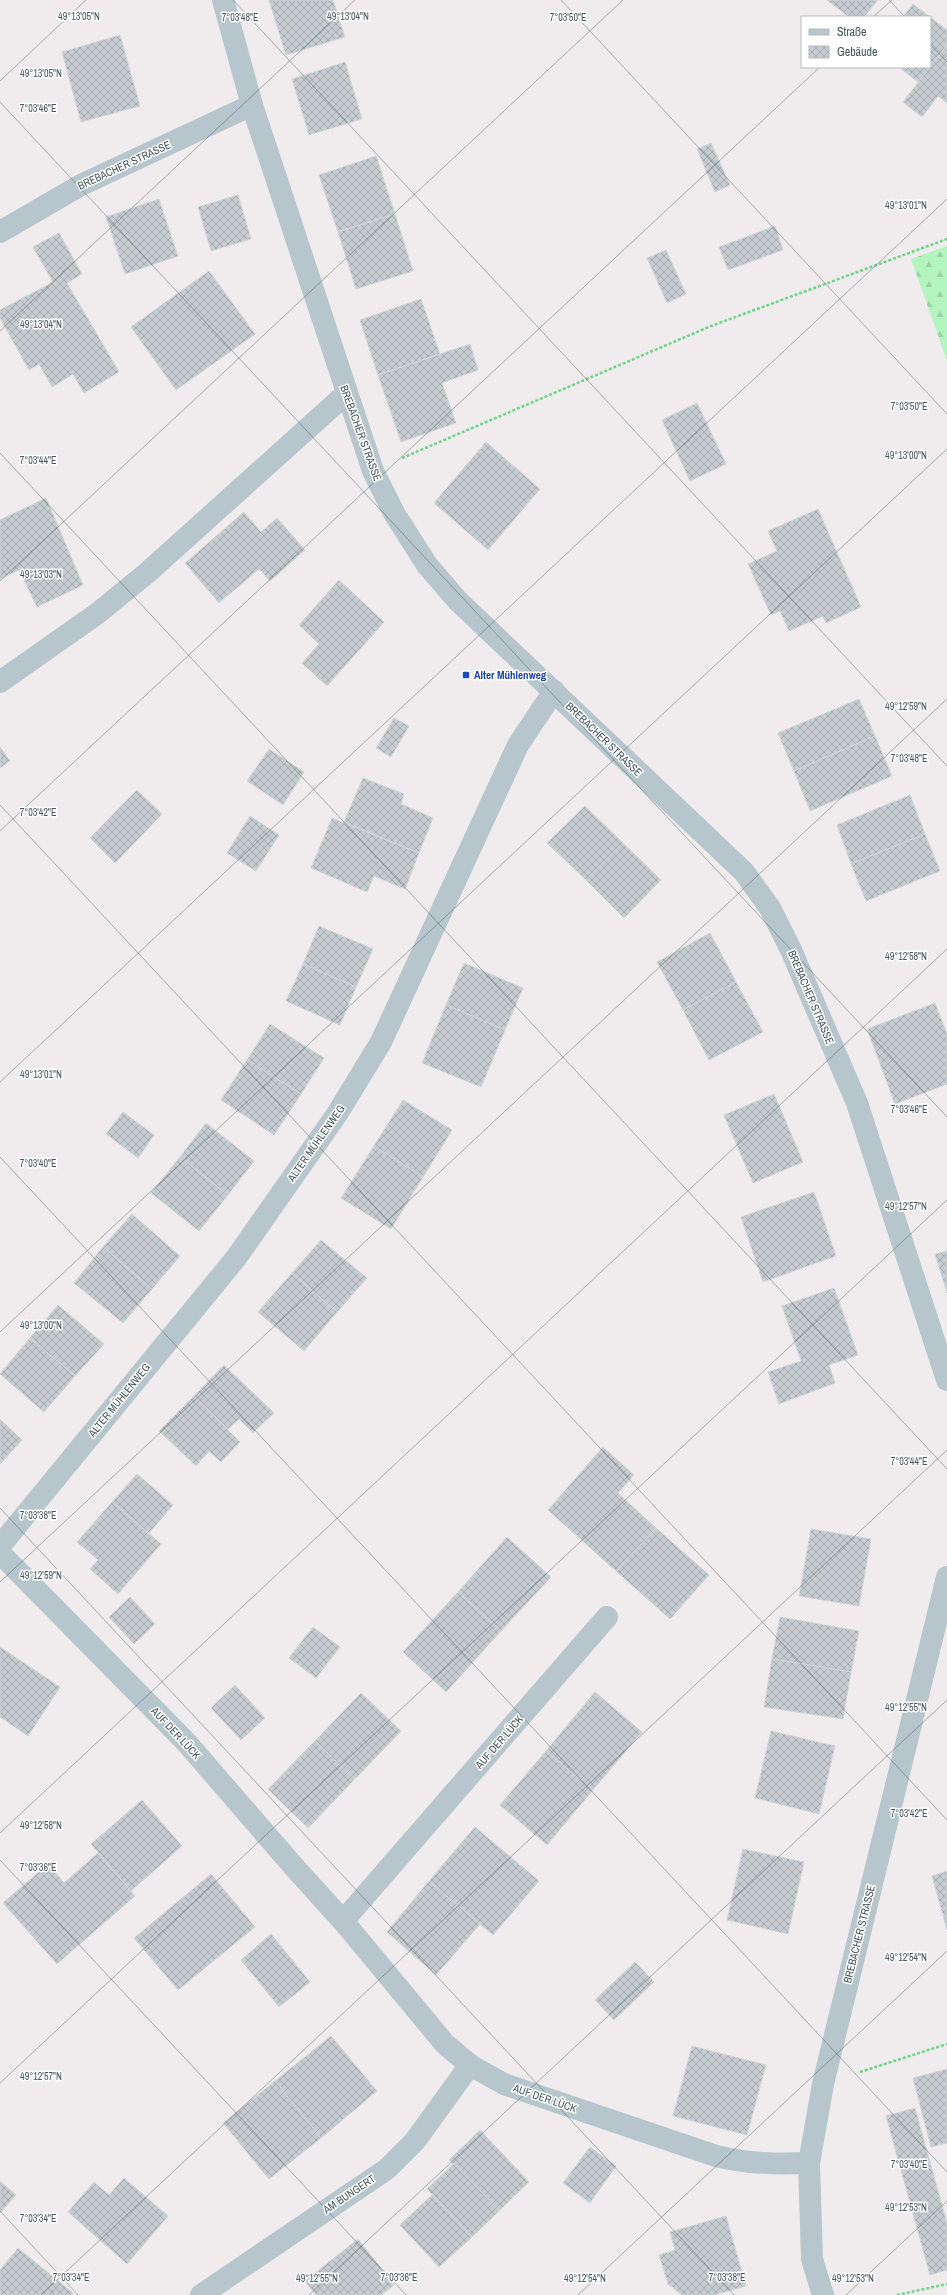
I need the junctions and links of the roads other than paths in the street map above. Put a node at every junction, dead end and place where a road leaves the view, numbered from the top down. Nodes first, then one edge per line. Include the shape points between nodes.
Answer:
1 (223, 0) edge
2 (252, 105) junction
3 (0, 232) edge
4 (347, 393) junction
5 (0, 682) edge
6 (554, 691) junction
7 (947, 1380) edge
8 (0, 1546) edge
9 (0, 1553) edge
10 (947, 1577) edge
11 (607, 1617) dead end
12 (343, 1921) junction
13 (470, 2065) junction
14 (809, 2163) junction
15 (201, 2295) edge
16 (823, 2295) edge

1 - 2 street, BREBACHER STRASSE
2 - 3 street, BREBACHER STRASSE via 80,185
2 - 4 street, BREBACHER STRASSE
4 - 5 street via 147,574 98,613
4 - 6 street, BREBACHER STRASSE via 373,471 394,513 427,565 458,601
6 - 7 street, BREBACHER STRASSE via 744,872 770,908 791,950 857,1103
6 - 8 street, ALTER MÜHLENWEG via 518,745 381,1042 337,1114 236,1258
9 - 12 street, AUF DER LÜCK via 186,1742
10 - 14 street, BREBACHER STRASSE via 823,2084
11 - 12 street, AUF DER LÜCK
12 - 13 street, AUF DER LÜCK via 445,2044
13 - 14 street, AUF DER LÜCK via 504,2084 716,2156 768,2165
13 - 15 street, AM BUNGERT via 415,2141 387,2169
14 - 16 street, BREBACHER STRASSE via 812,2260

